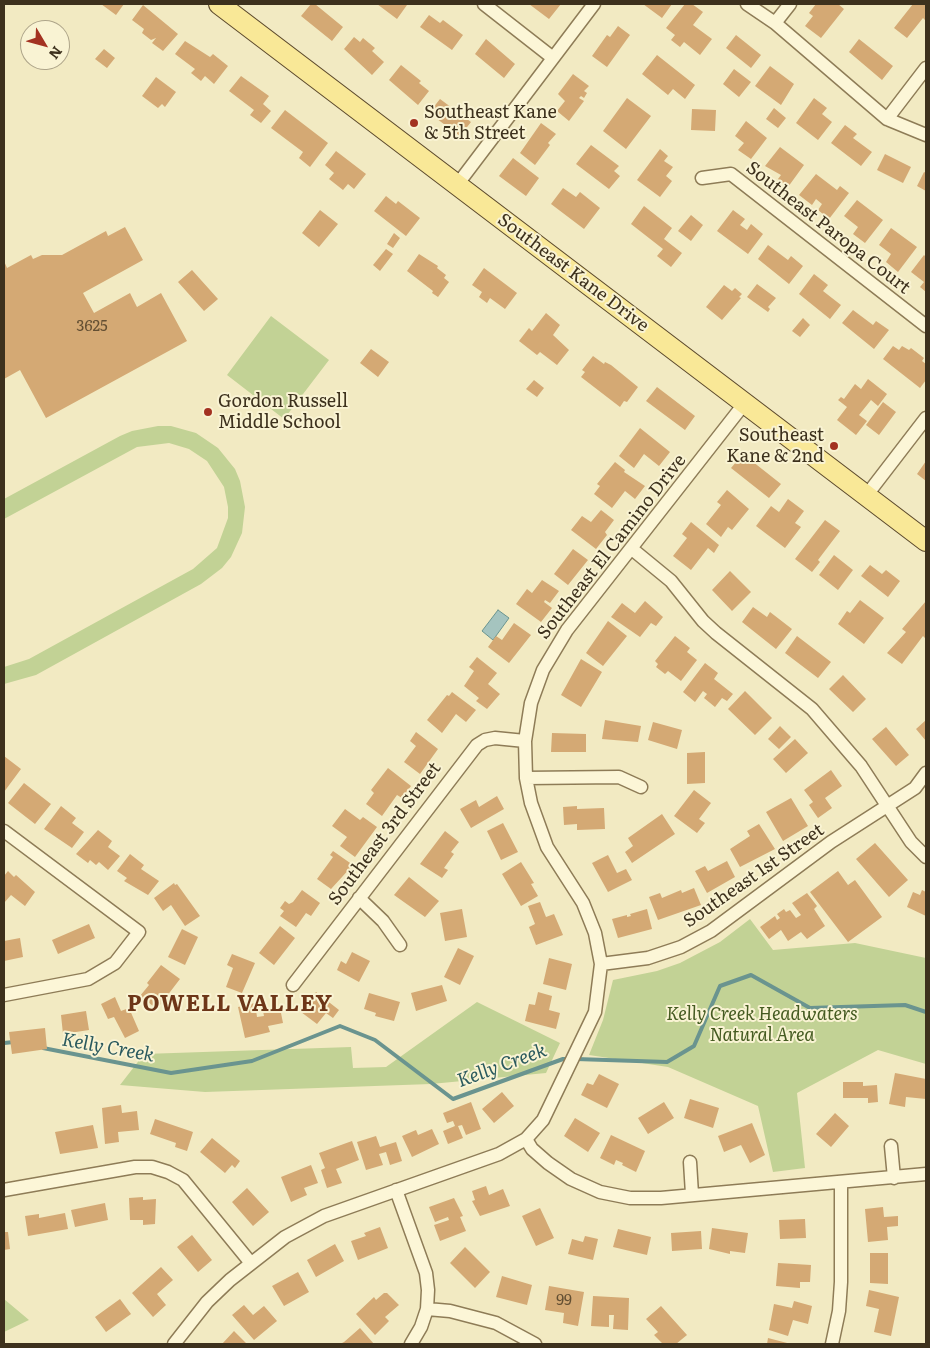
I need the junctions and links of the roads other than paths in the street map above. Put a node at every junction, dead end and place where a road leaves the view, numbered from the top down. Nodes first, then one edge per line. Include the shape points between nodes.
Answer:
1 (220, 4) edge
2 (484, 4) edge
3 (594, 4) edge
4 (747, 4) edge
5 (790, 4) edge
6 (775, 23) junction
7 (553, 58) junction
8 (926, 68) edge
9 (887, 119) junction
10 (926, 135) edge
11 (702, 178) dead end
12 (456, 184) junction
13 (926, 326) edge
14 (744, 404) junction
15 (926, 418) edge
16 (866, 496) junction
17 (926, 541) edge
18 (632, 549) junction
19 (525, 741) junction
20 (926, 772) edge
21 (526, 778) junction
22 (641, 786) dead end
23 (921, 788) edge
24 (888, 806) junction
25 (4, 831) edge
26 (926, 857) edge
27 (359, 898) junction
28 (400, 945) dead end
29 (601, 964) junction
30 (293, 985) dead end
31 (4, 995) edge
32 (526, 1139) junction
33 (891, 1146) dead end
34 (690, 1162) dead end
35 (926, 1174) edge
36 (894, 1178) junction
37 (841, 1182) junction
38 (4, 1190) edge
39 (396, 1190) junction
40 (692, 1194) junction
41 (250, 1262) junction
42 (427, 1308) junction
43 (174, 1344) edge
44 (411, 1344) edge
45 (535, 1344) edge
46 (832, 1344) edge

1 - 12 main road, Southeast Kane Drive
2 - 7 street
3 - 7 street
4 - 6 street
5 - 6 street
6 - 9 street
7 - 12 street
8 - 9 street
9 - 10 street
11 - 13 street, Southeast Paropa Court via 731,174
12 - 14 main road, Southeast Kane Drive
14 - 16 main road, Southeast Kane Drive
14 - 18 street, Southeast El Camino Drive
15 - 16 street
16 - 17 main road, Southeast Kane Drive
18 - 19 street, Southeast El Camino Drive via 554,650 537,685
18 - 24 street via 671,580 716,633 812,709 861,766
19 - 21 street, Southeast El Camino Drive
19 - 27 street, Southeast 3rd Street via 495,738 477,745
20 - 23 street, Southeast 1st Street
21 - 22 street via 619,777
21 - 29 street, Southeast El Camino Drive via 537,825 547,847 583,903 595,932
23 - 24 street, Southeast 1st Street
24 - 26 street via 911,842
24 - 29 street, Southeast 1st Street via 832,842 711,931 681,947 648,958
25 - 31 street via 139,932 115,962 88,979
27 - 28 street via 383,921
27 - 30 street, Southeast 3rd Street
29 - 32 street, Southeast El Camino Drive via 594,1012 543,1120
32 - 39 street, Southeast El Camino Drive via 499,1154
32 - 40 street via 548,1164 600,1192 646,1199
33 - 36 street
34 - 40 street
35 - 36 street
36 - 37 street
37 - 40 street
37 - 46 street via 841,1282
38 - 41 street via 135,1167 152,1167 182,1180
39 - 41 street, Southeast El Camino Drive via 324,1216 285,1237
39 - 42 street via 426,1273
41 - 43 street, Southeast El Camino Drive via 208,1302
42 - 44 street
42 - 45 street via 496,1323

